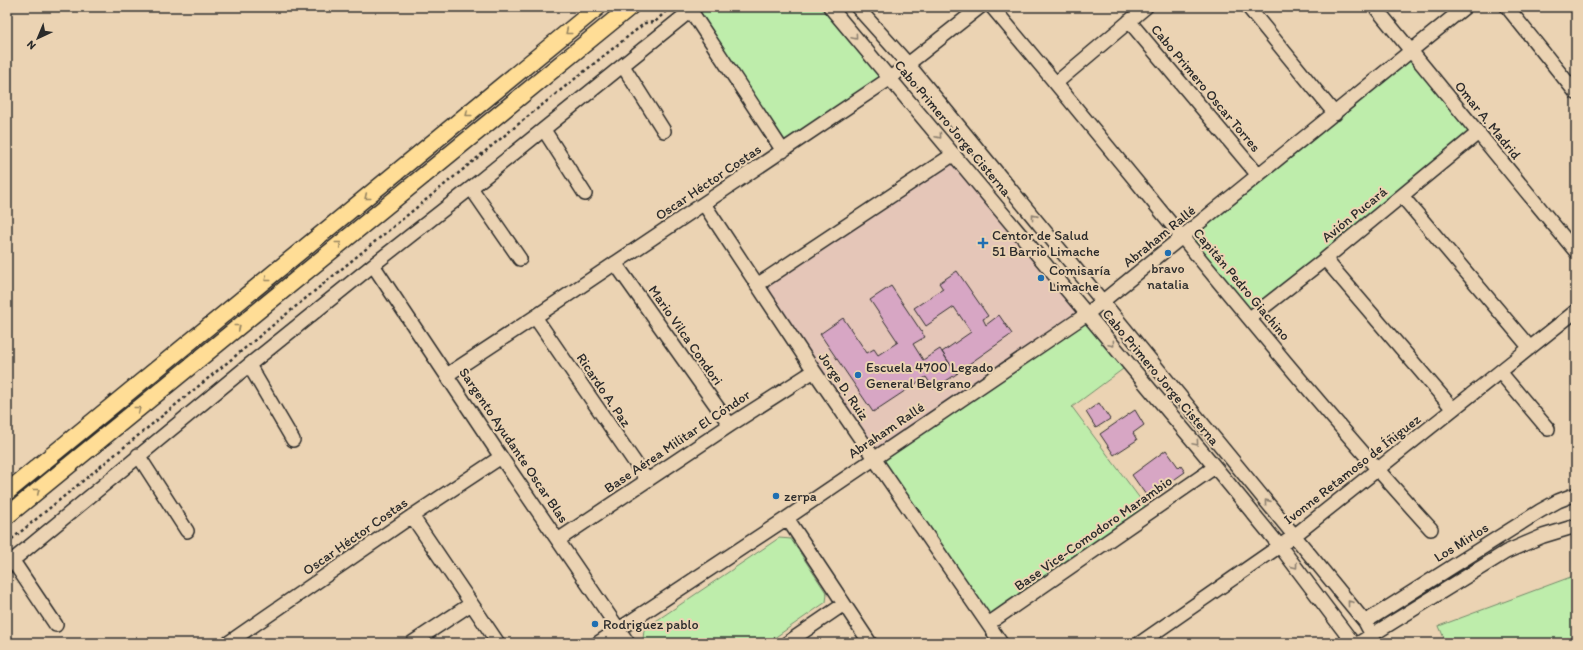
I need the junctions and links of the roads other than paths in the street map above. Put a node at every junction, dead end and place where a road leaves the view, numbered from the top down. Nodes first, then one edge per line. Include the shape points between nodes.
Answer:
1 (598, 7) edge
2 (634, 7) edge
3 (830, 7) edge
4 (857, 7) edge
5 (980, 7) edge
6 (992, 7) edge
7 (1146, 7) edge
8 (1248, 7) edge
9 (1375, 7) edge
10 (1465, 7) edge
11 (1507, 7) edge
12 (693, 9) edge
13 (624, 12) edge
14 (1129, 21) junction
15 (1411, 50) junction
16 (908, 64) junction
17 (623, 66) junction
18 (890, 78) junction
19 (1056, 83) junction
20 (1576, 93) edge
21 (1335, 114) junction
22 (544, 130) junction
23 (664, 131) dead end
24 (1478, 133) junction
25 (782, 151) junction
26 (954, 154) junction
27 (1258, 175) junction
28 (471, 188) junction
29 (585, 194) dead end
30 (1402, 196) junction
31 (704, 204) junction
32 (1183, 237) junction
33 (1576, 252) edge
34 (520, 259) dead end
35 (1325, 259) junction
36 (615, 263) junction
37 (373, 265) junction
38 (757, 285) junction
39 (1103, 302) junction
40 (1576, 311) edge
41 (1087, 314) junction
42 (535, 317) junction
43 (1250, 318) junction
44 (1530, 348) junction
45 (249, 365) junction
46 (814, 371) junction
47 (1500, 372) junction
48 (446, 375) junction
49 (1453, 409) junction
50 (730, 425) junction
51 (1548, 429) dead end
52 (293, 440) dead end
53 (138, 455) junction
54 (501, 457) junction
55 (874, 458) junction
56 (1215, 467) junction
57 (1377, 470) junction
58 (647, 480) junction
59 (7, 492) edge
60 (1576, 494) edge
61 (7, 516) edge
62 (412, 516) junction
63 (787, 518) junction
64 (1576, 526) edge
65 (1431, 529) dead end
66 (187, 531) dead end
67 (1294, 536) junction
68 (558, 540) junction
69 (1279, 545) junction
70 (10, 563) edge
71 (471, 604) junction
72 (844, 604) junction
73 (1365, 622) junction
74 (988, 624) junction
75 (56, 625) dead end
76 (618, 629) junction
77 (1372, 634) junction
78 (228, 643) edge
79 (412, 643) edge
80 (498, 643) edge
81 (598, 643) edge
82 (628, 643) edge
83 (787, 643) edge
84 (870, 643) edge
85 (1001, 643) edge
86 (1140, 643) edge
87 (1353, 643) edge
88 (1358, 643) edge

1 -> 59 main road
2 - 13 main road
3 -> 18 street, Cabo Primero Jorge Cisterna
4 - 16 street, Cabo Primero Jorge Cisterna
5 - 16 street, Oscar Héctor Costas
6 - 19 street, Capitán Pedro Giachino
7 - 14 street
8 - 21 street
9 - 15 street, Omar A. Madrid
10 - 15 street, Abraham Rallé
11 - 20 street
12 - 17 street
12 - 25 street
61 -> 13 main road
14 - 19 street
14 - 27 street, Cabo Primero Oscar Torres
15 - 21 street, Abraham Rallé
15 - 24 street, Omar A. Madrid
16 - 18 street, Oscar Héctor Costas
39 -> 16 street, Cabo Primero Jorge Cisterna
17 - 22 street
17 - 23 street
18 - 25 street, Oscar Héctor Costas
18 -> 26 street, Cabo Primero Jorge Cisterna
19 - 32 street, Capitán Pedro Giachino
21 - 27 street, Abraham Rallé
22 - 28 street
22 - 29 street
24 - 30 street, Avión Pucará
24 - 33 street, Omar A. Madrid
25 - 31 street, Oscar Héctor Costas
26 - 38 street
26 - 41 street, Cabo Primero Jorge Cisterna
27 - 32 street, Abraham Rallé
28 - 34 street
28 - 37 street
30 - 35 street, Avión Pucará
30 - 44 street
31 - 36 street, Oscar Héctor Costas
31 - 38 street, Jorge D. Ruiz
32 - 39 street, Abraham Rallé
32 - 43 street, Capitán Pedro Giachino
35 - 43 street, Avión Pucará
35 - 49 street
36 - 42 street, Oscar Héctor Costas
36 - 50 street, Mario Vilca Condori
37 - 45 street
37 - 48 street, Sargento Ayudante Oscar Blas
38 - 46 street, Jorge D. Ruiz
39 - 41 street, Abraham Rallé
67 -> 39 street, Cabo Primero Jorge Cisterna
40 - 44 street, Ivonne Retamoso de Íñiguez
41 - 55 street, Abraham Rallé
41 -> 56 street, Cabo Primero Jorge Cisterna
42 - 48 street, Oscar Héctor Costas
42 - 58 street, Ricardo A. Paz
43 - 57 street, Capitán Pedro Giachino
44 - 47 street, Ivonne Retamoso de Íñiguez
45 - 52 street
45 - 53 street
46 - 50 street, Base Aérea Militar El Cóndor
46 - 55 street, Jorge D. Ruiz
47 - 49 street, Ivonne Retamoso de Íñiguez
47 - 51 street
48 - 54 street, Sargento Ayudante Oscar Blas
49 - 57 street, Ivonne Retamoso de Íñiguez
50 - 58 street, Base Aérea Militar El Cóndor
53 - 66 street
53 - 70 street
54 - 62 street, Oscar Héctor Costas
54 - 68 street, Sargento Ayudante Oscar Blas
55 - 63 street, Abraham Rallé
55 - 74 street, Jorge D. Ruiz
56 - 69 street, Cabo Primero Jorge Cisterna
56 - 74 street, Base Vice-Comodoro Marambio
57 - 65 street, Capitán Pedro Giachino
57 - 67 street, Ivonne Retamoso de Íñiguez
58 - 68 street, Base Aérea Militar El Cóndor
60 - 73 street, Los Mirlos via 1540,511
62 - 71 street
62 - 78 street, Oscar Héctor Costas
63 - 72 street
63 - 76 street, Abraham Rallé
64 - 77 street via 1543,536 1506,552
67 - 69 street, Ivonne Retamoso de Íñiguez
73 -> 67 street, Cabo Primero Jorge Cisterna
68 - 76 street, Sargento Ayudante Oscar Blas
69 - 86 street, Ivonne Retamoso de Íñiguez
69 -> 87 street, Cabo Primero Jorge Cisterna
70 - 75 street
71 - 79 street
71 - 80 street
72 - 83 street
72 - 84 street
73 - 77 street, Cabo Primero Jorge Cisterna
74 - 85 street, Jorge D. Ruiz
76 - 81 street, Abraham Rallé
76 - 82 street, Sargento Ayudante Oscar Blas
77 - 88 street

